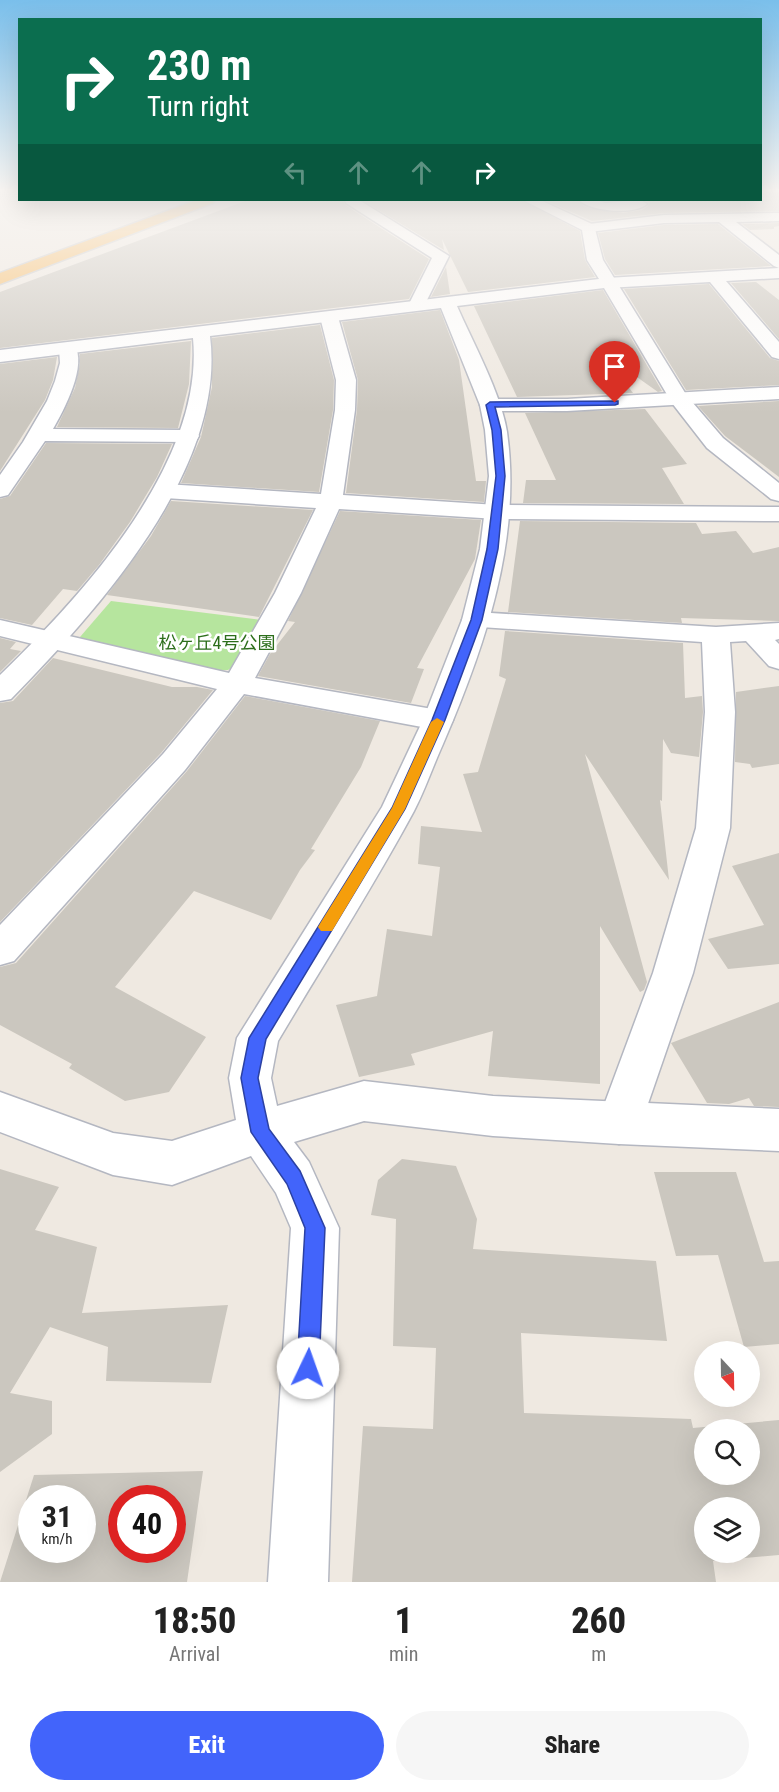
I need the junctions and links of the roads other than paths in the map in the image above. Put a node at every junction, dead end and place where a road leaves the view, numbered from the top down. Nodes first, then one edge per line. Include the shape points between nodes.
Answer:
1 (37, 265) edge
2 (439, 265) edge
3 (598, 265) edge
4 (779, 273) edge
5 (714, 277) junction
6 (0, 279) edge
7 (607, 283) junction
8 (431, 304) junction
9 (329, 317) junction
10 (201, 332) junction
11 (68, 348) junction
12 (779, 353) edge
13 (0, 356) edge
14 (779, 393) edge
15 (679, 399) junction
16 (490, 405) junction
17 (40, 435) junction
18 (188, 436) junction
19 (0, 490) edge
20 (165, 490) junction
21 (779, 494) edge
22 (331, 501) junction
23 (497, 512) junction
24 (779, 514) edge
25 (476, 620) junction
26 (0, 628) edge
27 (766, 633) edge
28 (716, 635) junction
29 (52, 642) junction
30 (779, 660) edge
31 (237, 684) junction
32 (0, 692) edge
33 (438, 720) junction
34 (0, 950) edge
35 (0, 1112) edge
36 (619, 1124) junction
37 (779, 1130) edge
38 (260, 1132) junction
39 (298, 1582) edge

1 - 6 highway
2 - 8 street
3 - 7 street
4 - 5 street
5 - 7 street
5 - 12 street
7 - 8 street
7 - 15 street
8 - 9 street
8 - 16 street
9 - 10 street
9 - 22 street via 346,380
10 - 11 street
10 - 18 street via 203,363
11 - 13 street
11 - 17 street via 69,367
14 - 15 street
15 - 16 street
15 - 21 street via 715,443
16 - 23 street via 500,476
17 - 18 street
17 - 19 street
18 - 20 street
20 - 22 street
20 - 29 street via 96,590
22 - 23 street
22 - 31 street via 288,593
23 - 24 street
23 - 25 street
25 - 28 street
25 - 33 street
26 - 29 street
27 - 28 street
27 - 30 street
28 - 36 street via 720,712 713,828 673,973
29 - 31 street
29 - 32 street
31 - 33 street
31 - 34 street via 174,762
33 - 38 street via 398,809 258,1038 250,1078
35 - 38 street via 112,1154 172,1163
36 - 37 street
36 - 38 street via 493,1116 364,1101
38 - 39 street via 293,1178 315,1228

